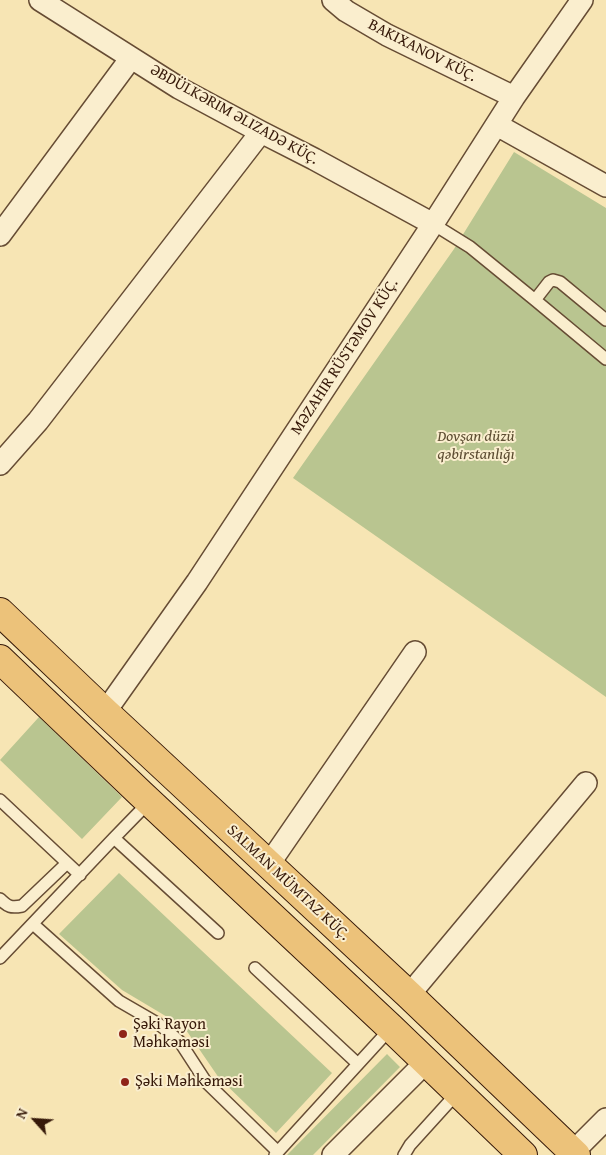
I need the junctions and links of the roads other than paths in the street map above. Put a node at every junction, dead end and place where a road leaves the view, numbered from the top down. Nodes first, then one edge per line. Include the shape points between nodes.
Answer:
1 (40, 0) edge
2 (333, 0) edge
3 (582, 0) edge
4 (131, 58) junction
5 (514, 97) junction
6 (497, 125) junction
7 (261, 132) junction
8 (606, 186) edge
9 (433, 224) junction
10 (0, 235) edge
11 (535, 300) junction
12 (606, 320) edge
13 (606, 359) edge
14 (0, 464) edge
15 (0, 612) edge
16 (415, 652) dead end
17 (0, 659) edge
18 (105, 712) junction
19 (165, 768) junction
20 (586, 783) dead end
21 (146, 797) junction
22 (0, 800) edge
23 (114, 838) junction
24 (66, 864) junction
25 (269, 864) junction
26 (80, 875) junction
27 (0, 899) edge
28 (33, 924) junction
29 (218, 933) dead end
30 (0, 958) edge
31 (255, 968) dead end
32 (409, 995) junction
33 (391, 1028) junction
34 (426, 1062) junction
35 (358, 1064) junction
36 (458, 1092) junction
37 (606, 1119) edge
38 (551, 1131) junction
39 (574, 1153) edge
40 (276, 1154) edge
41 (333, 1155) edge
42 (404, 1155) edge
43 (524, 1155) edge
44 (528, 1155) edge

1 - 4 street, ƏBDÜLKƏRIM ƏLIZADƏ KÜÇ.
2 - 5 street via 387,35
3 - 5 street, MƏZAHIR RÜSTƏMOV KÜÇ.
4 - 7 street, ƏBDÜLKƏRIM ƏLIZADƏ KÜÇ.
4 - 10 street
5 - 6 street, MƏZAHIR RÜSTƏMOV KÜÇ.
6 - 8 street
6 - 9 street, MƏZAHIR RÜSTƏMOV KÜÇ.
7 - 9 street, ƏBDÜLKƏRIM ƏLIZADƏ KÜÇ.
7 - 14 street via 38,421
9 - 11 lane via 470,247
9 - 18 street, MƏZAHIR RÜSTƏMOV KÜÇ. via 197,582
11 - 12 lane via 554,280
11 - 13 lane
15 - 18 highway, SALMAN MÜMTAZ KÜÇ.
16 - 25 street
17 - 21 highway
18 - 19 highway, SALMAN MÜMTAZ KÜÇ.
19 - 21 highway
19 - 25 highway, SALMAN MÜMTAZ KÜÇ.
20 - 32 street
21 - 23 lane
21 - 33 highway
22 - 24 lane
23 - 26 lane
23 - 29 lane
24 - 26 lane
24 - 27 lane via 22,906 12,908
25 - 32 highway, SALMAN MÜMTAZ KÜÇ.
26 - 28 lane
28 - 30 lane
28 - 40 lane via 119,1001 175,1037 206,1082
31 - 35 lane
32 - 38 highway, SALMAN MÜMTAZ KÜÇ.
33 - 34 highway
33 - 35 lane
34 - 36 highway
34 - 41 street
35 - 40 lane
36 - 42 lane
36 - 43 highway
37 - 39 street
38 - 39 highway, SALMAN MÜMTAZ KÜÇ.
38 - 44 highway

